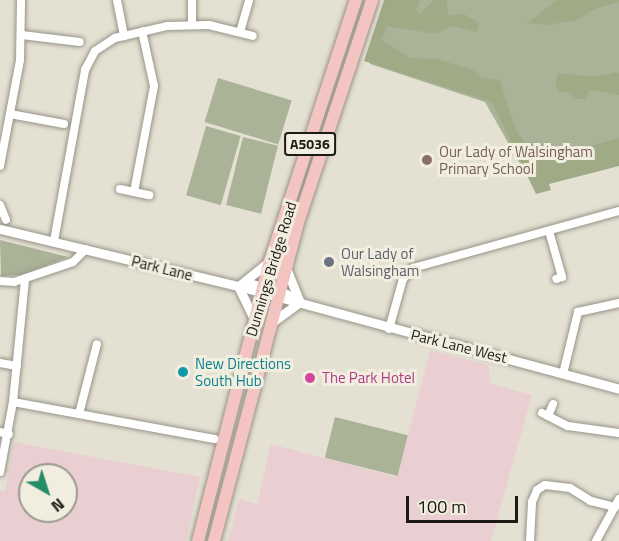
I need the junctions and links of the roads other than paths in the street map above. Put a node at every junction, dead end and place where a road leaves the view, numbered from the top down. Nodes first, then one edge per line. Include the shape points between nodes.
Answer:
1 (21, 0) edge
2 (117, 0) edge
3 (192, 0) edge
4 (249, 0) edge
5 (356, 0) edge
6 (372, 0) edge
7 (192, 24) junction
8 (142, 31) junction
9 (240, 32) junction
10 (22, 35) junction
11 (124, 36) junction
12 (253, 36) dead end
13 (80, 42) dead end
14 (10, 114) junction
15 (64, 124) dead end
16 (2, 142) edge
17 (0, 166) edge
18 (120, 189) dead end
19 (134, 192) junction
20 (149, 195) dead end
21 (0, 205) edge
22 (619, 211) edge
23 (6, 220) dead end
24 (0, 229) edge
25 (549, 231) junction
26 (54, 241) junction
27 (86, 249) junction
28 (270, 261) junction
29 (286, 268) junction
30 (25, 279) junction
31 (556, 279) dead end
32 (0, 280) edge
33 (238, 286) junction
34 (271, 293) junction
35 (300, 302) junction
36 (619, 303) edge
37 (255, 321) junction
38 (271, 323) junction
39 (389, 329) junction
40 (98, 344) dead end
41 (0, 363) edge
42 (17, 366) junction
43 (563, 374) junction
44 (619, 389) edge
45 (14, 402) junction
46 (553, 404) dead end
47 (80, 414) junction
48 (0, 432) edge
49 (619, 433) edge
50 (9, 434) junction
51 (215, 439) dead end
52 (0, 472) edge
53 (212, 484) junction
54 (231, 489) junction
55 (619, 499) edge
56 (615, 507) junction
57 (198, 541) edge
58 (214, 541) edge
59 (530, 541) edge
60 (596, 541) edge

1 - 10 street
2 - 11 street
3 - 7 street
4 - 9 street
5 - 28 highway, Dunnings Bridge Road / A5036
6 - 29 highway, Dunnings Bridge Road / A5036
7 - 8 street
7 - 9 street
8 - 11 street
8 - 19 street via 154,86
9 - 12 street
10 - 13 street
10 - 14 street
11 - 26 street via 95,51 85,70
14 - 15 street
14 - 16 street
16 - 17 street
18 - 19 street
19 - 20 street
21 - 23 street
22 - 25 street
24 - 26 street, Park Lane
25 - 31 street via 562,277
25 - 39 street via 413,268 403,279
26 - 27 street, Park Lane
27 - 30 street via 78,260
27 - 33 street, Park Lane
28 - 33 street
28 - 34 highway, Dunnings Bridge Road / A5036
29 - 34 highway, Dunnings Bridge Road
29 - 35 street
30 - 32 street
30 - 42 street
33 - 34 street, Park Lane
33 - 37 street
34 - 35 street, Park Lane West
34 - 37 highway, Dunnings Bridge Road / A5036
34 - 38 highway, Dunnings Bridge Road / A5036
35 - 38 street
35 - 39 street, Park Lane West
36 - 43 street via 578,312
37 - 53 highway, Dunnings Bridge Road / A5036
38 - 54 highway, Dunnings Bridge Road / A5036
39 - 43 street, Park Lane West
40 - 47 street
41 - 42 street
42 - 45 street
43 - 44 street, Park Lane West
45 - 47 street
45 - 50 street
46 - 49 street via 545,415 568,426
47 - 51 street
48 - 50 street
50 - 52 street
53 - 54 highway
53 - 57 highway, Dunnings Bridge Road / A5036
54 - 58 highway, Dunnings Bridge Road / A5036
55 - 56 street
56 - 59 street via 591,501 570,488 545,485 537,490 532,502
56 - 60 street

